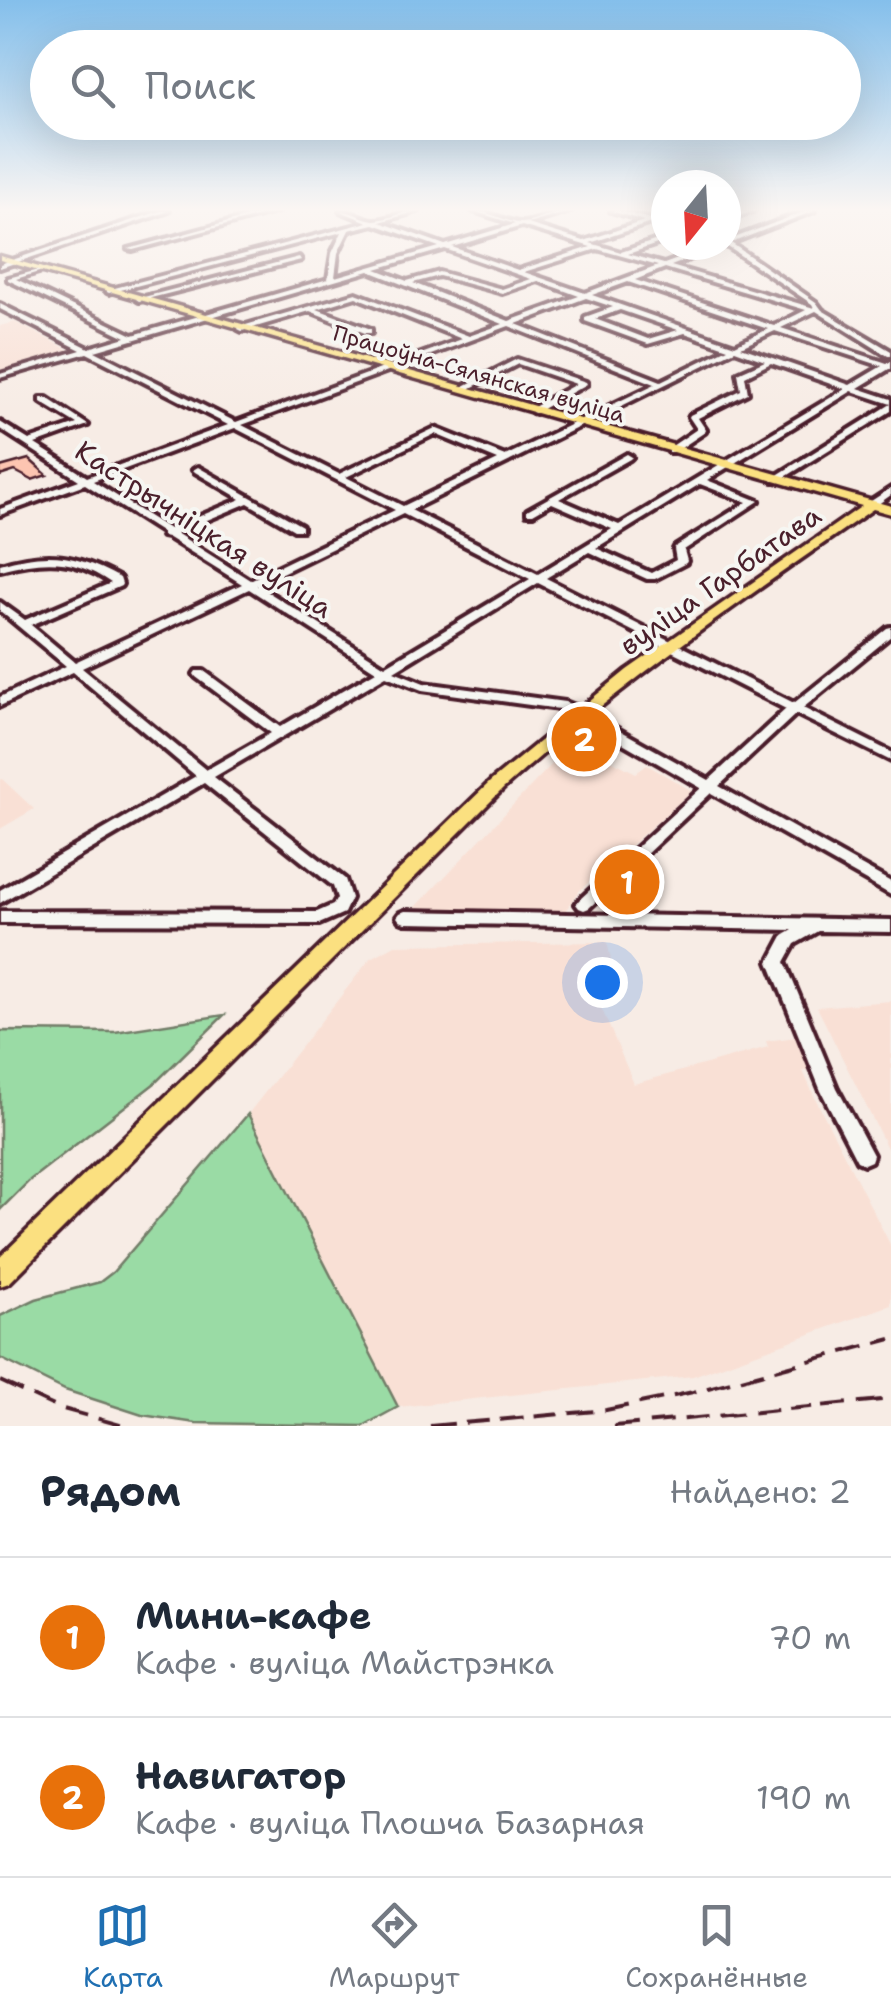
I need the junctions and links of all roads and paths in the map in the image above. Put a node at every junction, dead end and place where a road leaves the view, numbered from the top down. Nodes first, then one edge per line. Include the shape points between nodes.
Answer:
1 (15, 278) edge
2 (66, 278) edge
3 (158, 278) edge
4 (224, 278) edge
5 (331, 278) edge
6 (391, 278) edge
7 (428, 278) edge
8 (452, 278) edge
9 (533, 278) edge
10 (635, 278) edge
11 (704, 278) edge
12 (776, 278) edge
13 (537, 279) junction
14 (629, 280) junction
15 (407, 284) junction
16 (109, 290) junction
17 (584, 295) junction
18 (139, 299) junction
19 (0, 306) edge
20 (308, 308) junction
21 (620, 308) junction
22 (816, 310) junction
23 (198, 316) junction
24 (508, 324) junction
25 (772, 328) junction
26 (242, 329) junction
27 (682, 331) junction
28 (368, 332) dead end
29 (130, 336) junction
30 (467, 338) junction
31 (732, 348) junction
32 (86, 350) junction
33 (891, 354) edge
34 (768, 362) junction
35 (890, 365) edge
36 (383, 368) junction
37 (0, 376) edge
38 (660, 382) junction
39 (848, 388) junction
40 (462, 389) junction
41 (44, 400) dead end
42 (891, 405) edge
43 (535, 410) junction
44 (580, 423) junction
45 (0, 425) edge
46 (234, 426) junction
47 (29, 443) junction
48 (672, 450) junction
49 (627, 457) dead end
50 (504, 459) junction
51 (724, 465) junction
52 (198, 470) dead end
53 (339, 477) junction
54 (776, 479) junction
55 (85, 480) junction
56 (700, 480) junction
57 (891, 491) edge
58 (248, 500) junction
59 (552, 500) junction
60 (871, 505) junction
61 (404, 510) junction
62 (891, 510) edge
63 (0, 512) edge
64 (530, 512) dead end
65 (298, 528) dead end
66 (618, 528) junction
67 (166, 534) junction
68 (588, 548) junction
69 (0, 567) edge
70 (535, 579) junction
71 (249, 585) junction
72 (0, 605) edge
73 (23, 625) junction
74 (891, 630) edge
75 (875, 643) junction
76 (667, 645) junction
77 (891, 650) edge
78 (73, 668) junction
79 (384, 672) junction
80 (200, 674) dead end
81 (0, 702) edge
82 (794, 709) junction
83 (578, 712) junction
84 (278, 732) junction
85 (891, 757) edge
86 (205, 777) junction
87 (710, 784) junction
88 (891, 889) edge
89 (0, 897) edge
90 (584, 904) dead end
91 (0, 917) edge
92 (404, 917) dead end
93 (816, 924) junction
94 (891, 926) edge
95 (864, 1155) dead end
96 (0, 1274) edge

1 - 29 street via 10,279
2 - 16 main road, Працоўна-Сялянская вуліца
3 - 16 street
4 - 18 street
5 - 23 street
6 - 15 street
7 - 15 street
8 - 13 street via 502,291
9 - 13 street
10 - 14 street
11 - 22 street
12 - 22 street
13 - 17 street
14 - 17 street
14 - 25 street
15 - 24 street
16 - 18 main road, Працоўна-Сялянская вуліца
17 - 21 street
17 - 24 street
18 - 23 main road, Працоўна-Сялянская вуліца
19 - 32 street
20 - 26 street
20 - 28 street
20 - 30 street via 356,296
21 - 27 street
21 - 27 street via 588,318 648,342
22 - 25 street
22 - 33 street
23 - 26 main road, Працоўна-Сялянская вуліца
23 - 29 street
24 - 30 street
24 - 38 street
25 - 31 street
25 - 35 street
26 - 36 main road, Працоўна-Сялянская вуліца
27 - 31 street
29 - 32 street
30 - 36 street
31 - 34 street
31 - 38 street
32 - 37 street
32 - 46 street
34 - 39 street
34 - 48 street via 741,376 745,391 693,417 702,430
35 - 39 street
36 - 40 main road, Працоўна-Сялянская вуліца
36 - 46 street
38 - 44 street
39 - 42 street
39 - 51 street
40 - 43 main road, Працоўна-Сялянская вуліца
40 - 43 street via 517,361 583,384
41 - 47 street via 86,426
42 - 54 street
43 - 44 main road, Працоўна-Сялянская вуліца
44 - 48 main road, Працоўна-Сялянская вуліца
44 - 50 street
45 - 47 street, Кастрычніцкая вуліца
46 - 53 street
46 - 55 street
47 - 55 street, Кастрычніцкая вуліца
48 - 51 main road, Працоўна-Сялянская вуліца
49 - 59 street
50 - 53 street via 435,431
50 - 61 street
51 - 54 main road, Працоўна-Сялянская вуліца
51 - 56 street
52 - 58 street
53 - 61 street
54 - 60 main road, Працоўна-Сялянская вуліца
55 - 63 street
55 - 67 street, Кастрычніцкая вуліца
56 - 66 street
56 - 68 street via 754,501 679,549 682,561 651,577
57 - 60 street, вуліца Гарбатава
58 - 65 street
58 - 67 street
59 - 64 street
59 - 66 street
60 - 62 main road, Працоўна-Сялянская вуліца
60 - 76 main road, вуліца Гарбатава
61 - 70 street
61 - 71 street
66 - 68 street
67 - 71 street, Кастрычніцкая вуліца
68 - 70 street
69 - 73 street via 38,556 88,564 116,580
70 - 76 street
70 - 79 street
71 - 78 street
71 - 79 street, Кастрычніцкая вуліца
72 - 73 street
73 - 78 street
74 - 75 street
75 - 77 street
75 - 82 street
76 - 82 street
76 - 83 main road, вуліца Гарбатава
78 - 81 street
78 - 86 street
79 - 83 street, Кастрычніцкая вуліца via 422,686
79 - 84 street
80 - 84 street
82 - 85 street
82 - 87 street
83 - 87 street, Кастрычніцкая вуліца
83 - 96 main road, вуліца Гарбатава
84 - 86 street
86 - 89 street
86 - 91 street via 340,883 339,909 319,918
87 - 88 street, Кастрычніцкая вуліца
87 - 90 street
92 - 93 street
93 - 94 street
93 - 95 street via 790,940 777,962

